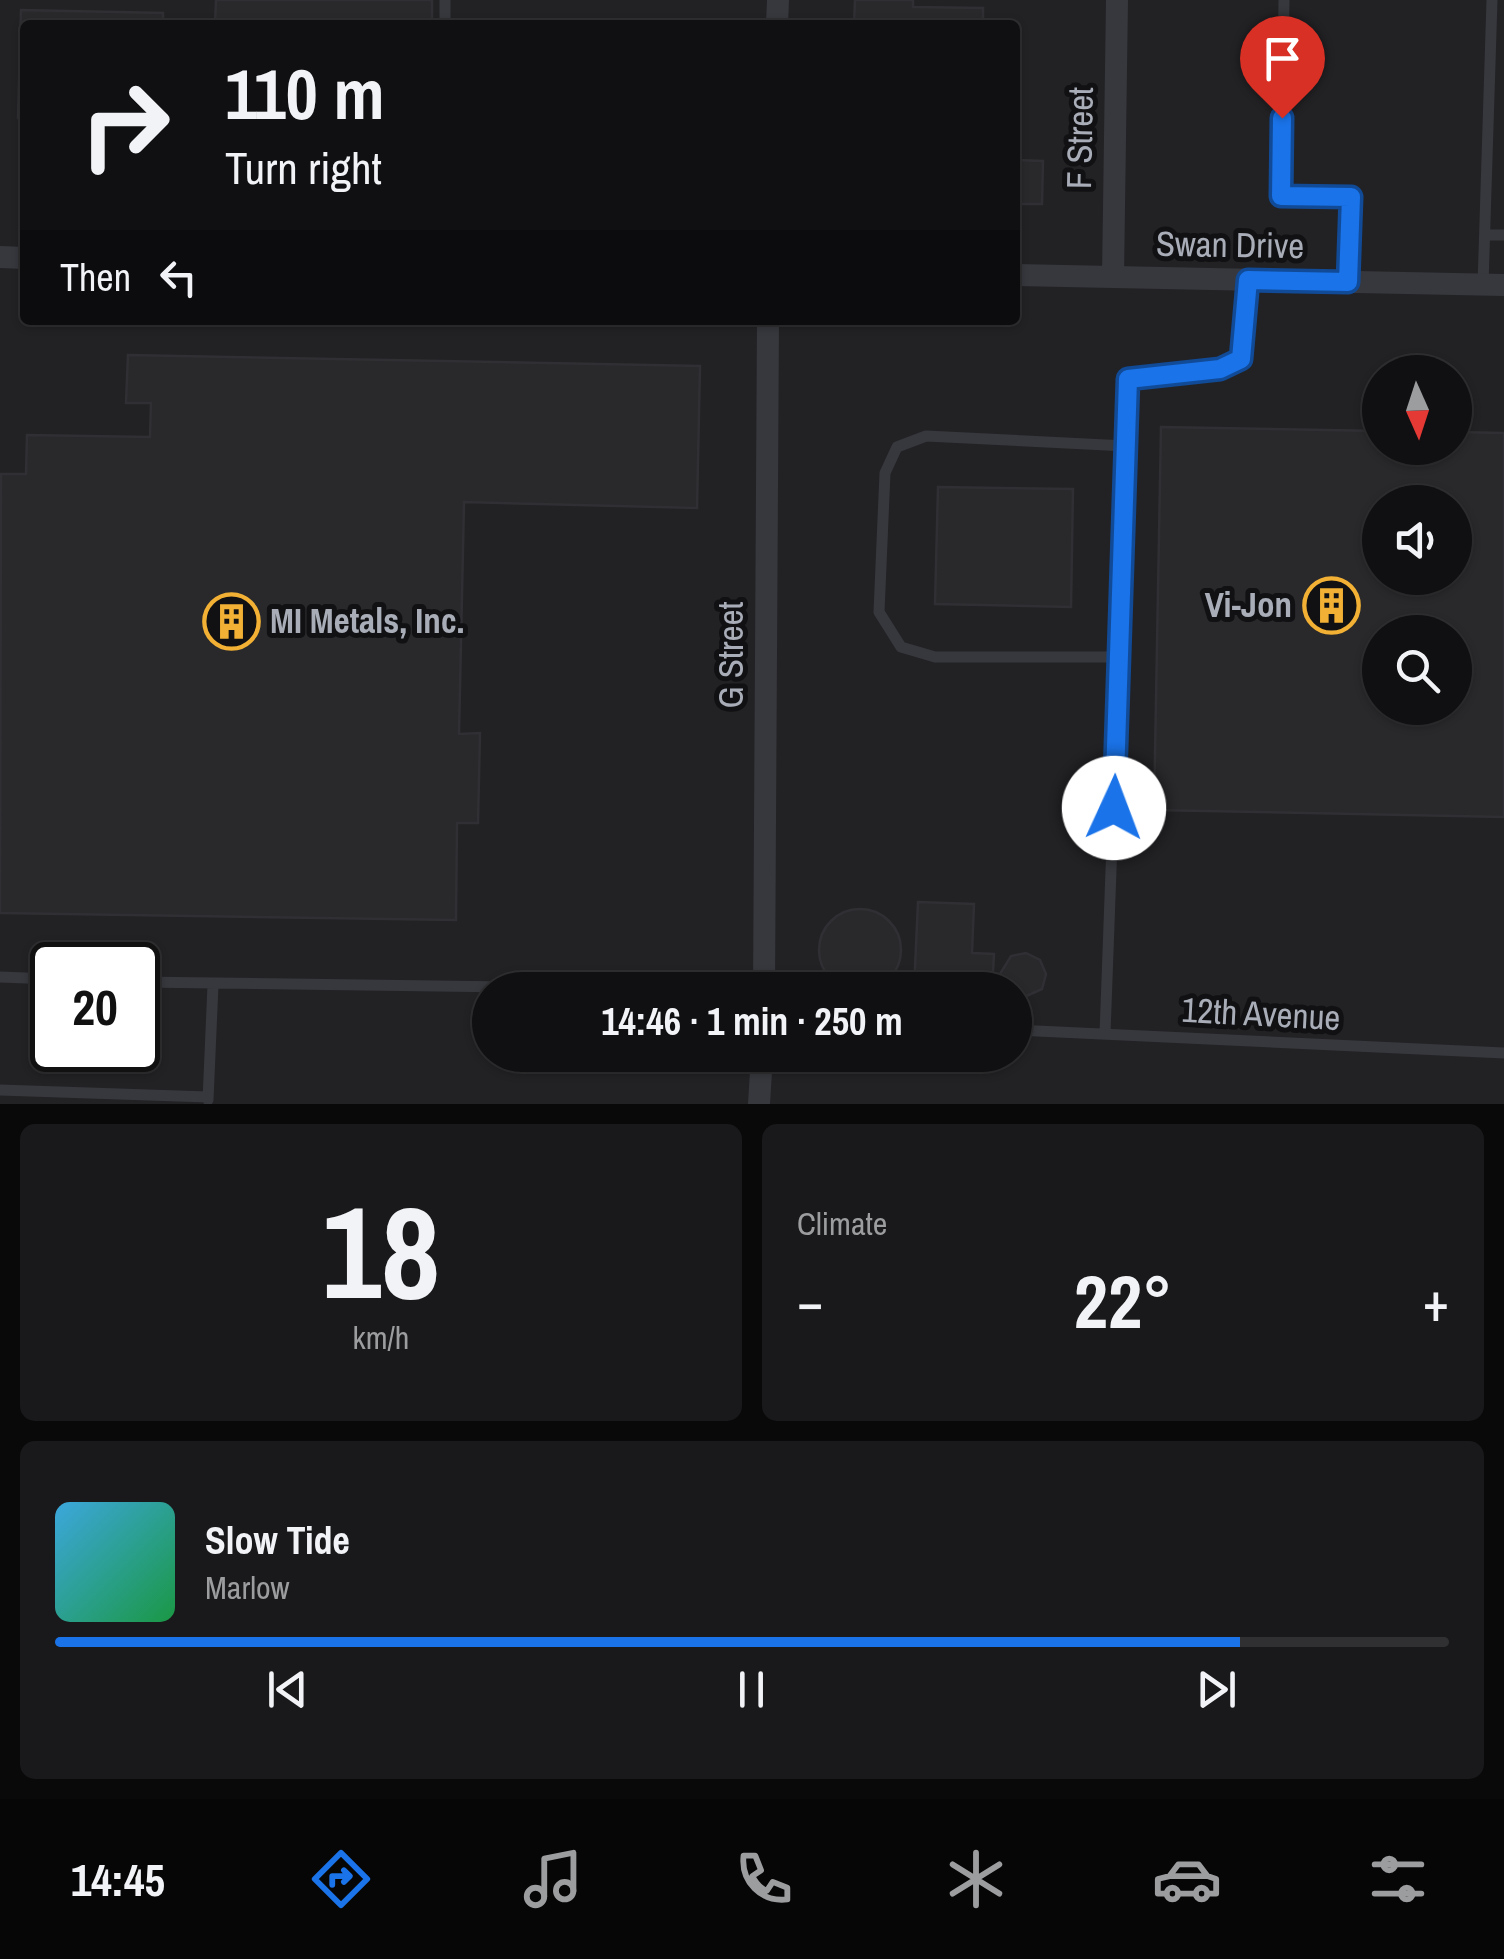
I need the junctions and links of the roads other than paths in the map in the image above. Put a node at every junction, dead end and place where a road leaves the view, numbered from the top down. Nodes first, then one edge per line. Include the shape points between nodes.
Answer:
1 (1117, 0) edge
2 (1284, 0) edge
3 (1492, 0) edge
4 (1485, 235) junction
5 (1504, 236) edge
6 (1020, 275) edge
7 (1113, 277) junction
8 (1248, 280) junction
9 (1348, 282) junction
10 (1494, 285) edge
11 (768, 325) edge
12 (1126, 446) junction
13 (1119, 657) junction
14 (764, 972) edge
15 (0, 977) edge
16 (30, 978) edge
17 (160, 983) edge
18 (213, 985) junction
19 (472, 988) edge
20 (1032, 1031) edge
21 (1106, 1034) junction
22 (1504, 1054) edge
23 (761, 1072) edge
24 (0, 1090) edge
25 (208, 1100) edge
26 (759, 1104) edge

1 - 7 street, F Street
2 - 9 lane via 1281,196 1351,197
3 - 4 lane
4 - 5 lane
4 - 10 lane
6 - 7 street, Swan Drive
7 - 8 street, Swan Drive
8 - 9 street, Swan Drive
8 - 12 lane via 1241,359 1220,369 1128,379
9 - 10 street, Swan Drive
11 - 14 street, G Street
12 - 13 lane
12 - 13 lane via 926,436 896,447 884,473 880,612 901,646 935,657
13 - 21 lane
15 - 16 lane
17 - 18 lane
18 - 19 lane
18 - 25 lane
20 - 21 lane, 12th Avenue
21 - 22 lane, 12th Avenue
23 - 26 street
24 - 25 lane

